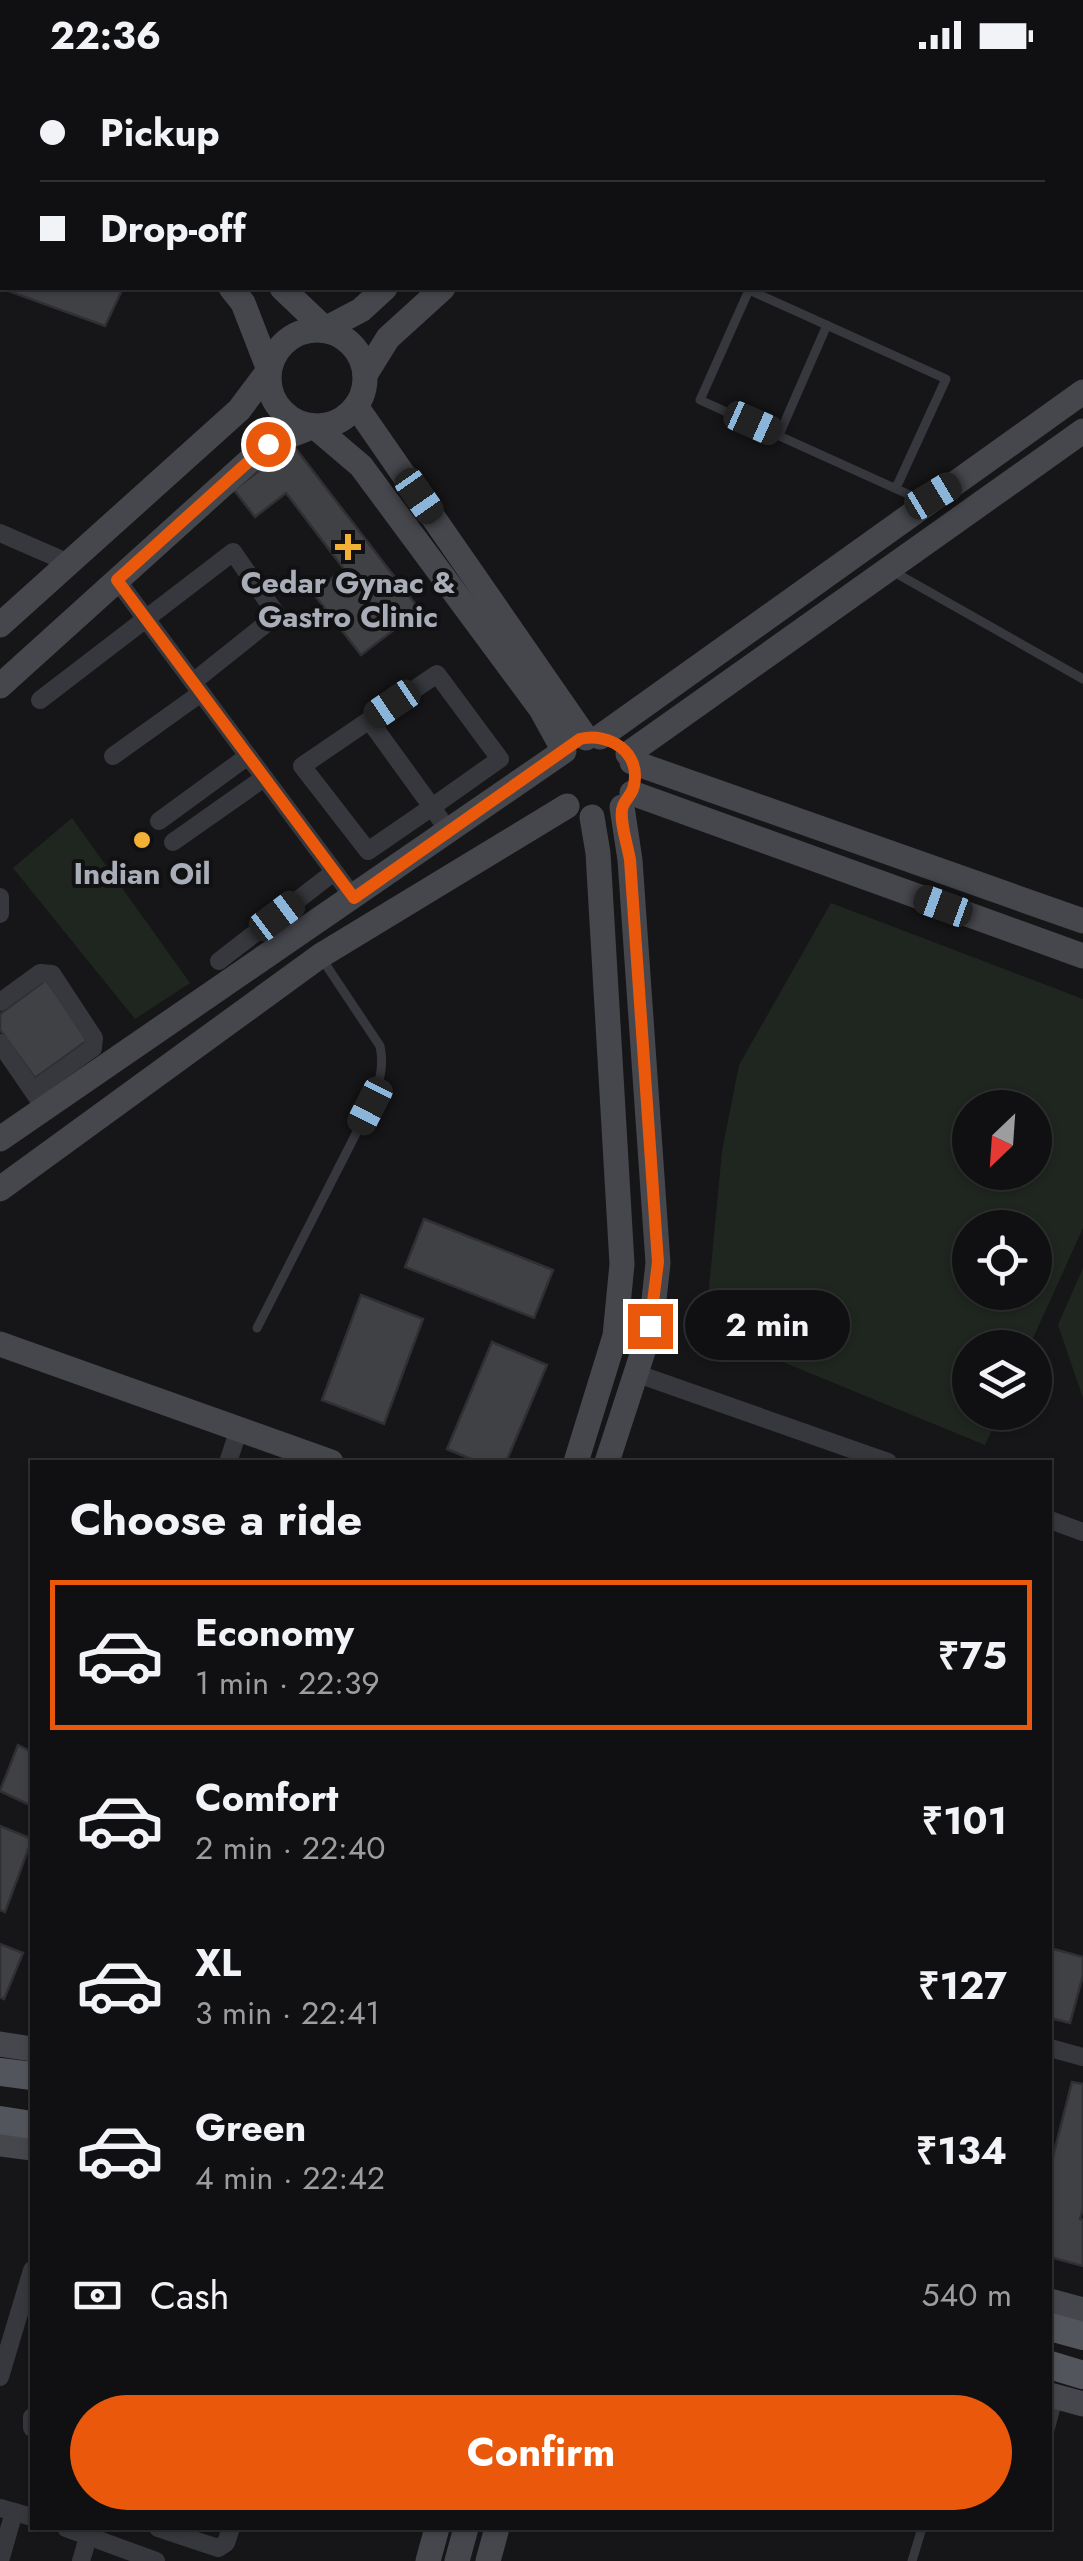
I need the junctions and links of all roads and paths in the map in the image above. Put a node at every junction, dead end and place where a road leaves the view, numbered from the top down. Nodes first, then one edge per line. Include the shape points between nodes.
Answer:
1 (232, 290) edge
2 (284, 290) edge
3 (383, 290) edge
4 (442, 290) edge
5 (827, 325) junction
6 (325, 329) junction
7 (269, 370) junction
8 (365, 376) junction
9 (1083, 392) edge
10 (356, 406) junction
11 (314, 426) junction
12 (1083, 431) edge
13 (779, 435) junction
14 (896, 488) junction
15 (926, 502) junction
16 (0, 532) edge
17 (69, 564) junction
18 (888, 569) junction
19 (117, 580) junction
20 (146, 620) junction
21 (0, 625) edge
22 (1083, 679) edge
23 (0, 686) edge
24 (196, 687) junction
25 (40, 700) dead end
26 (369, 720) junction
27 (584, 742) junction
28 (112, 756) dead end
29 (248, 756) junction
30 (630, 758) junction
31 (264, 778) junction
32 (627, 800) junction
33 (568, 806) junction
34 (432, 808) junction
35 (592, 817) junction
36 (159, 821) dead end
37 (449, 832) junction
38 (173, 842) dead end
39 (334, 872) junction
40 (0, 897) edge
41 (354, 898) junction
42 (0, 914) edge
43 (1083, 922) edge
44 (320, 956) junction
45 (1083, 956) edge
46 (219, 961) dead end
47 (0, 1002) edge
48 (0, 1042) edge
49 (39, 1099) junction
50 (0, 1139) edge
51 (0, 1189) edge
52 (257, 1328) dead end
53 (0, 1344) edge
54 (635, 1373) junction
55 (240, 1430) junction
56 (229, 1460) edge
57 (325, 1460) edge
58 (577, 1460) edge
59 (608, 1460) edge
60 (882, 1460) edge
61 (1052, 1521) edge
62 (1083, 1532) edge
63 (0, 2044) edge
64 (30, 2049) edge
65 (1052, 2049) edge
66 (1083, 2057) edge
67 (0, 2072) edge
68 (30, 2076) edge
69 (0, 2120) edge
70 (30, 2125) edge
71 (0, 2144) edge
72 (30, 2148) edge
73 (30, 2277) edge
74 (1052, 2302) edge
75 (1083, 2310) edge
76 (1052, 2328) edge
77 (1083, 2336) edge
78 (1052, 2367) edge
79 (1083, 2375) edge
80 (0, 2378) edge
81 (1064, 2399) edge
82 (1052, 2426) edge
83 (16, 2512) edge
84 (74, 2530) edge
85 (164, 2530) edge
86 (230, 2530) edge
87 (437, 2530) edge
88 (465, 2530) edge
89 (496, 2530) edge
90 (921, 2530) edge
91 (90, 2534) junction
92 (0, 2561) edge
93 (82, 2561) edge
94 (156, 2561) edge
95 (428, 2561) edge
96 (457, 2561) edge
97 (488, 2561) edge
98 (912, 2561) edge

1 - 7 main road
2 - 6 main road
3 - 6 main road
4 - 8 main road via 388,338
5 - 13 lane
5 - 13 lane via 749,290 700,400
5 - 14 lane via 946,379
6 - 7 main road via 296,335
6 - 8 main road via 353,346
7 - 11 main road via 284,412
7 - 17 main road via 239,410
8 - 10 main road
9 - 15 main road
10 - 11 main road via 345,418
10 - 27 main road
11 - 19 main road via 268,444
11 - 27 main road via 361,466 541,710
12 - 18 main road
13 - 14 lane
14 - 15 lane
15 - 27 main road
16 - 17 street
17 - 21 main road
18 - 22 lane
18 - 30 main road
19 - 20 street
19 - 23 main road
20 - 24 street
20 - 24 street via 233,552 277,615
20 - 25 street
24 - 28 street
24 - 29 street
26 - 34 street
26 - 34 street via 302,766 368,851
26 - 34 street via 437,674 500,759
27 - 30 main road via 616,742
27 - 33 main road via 556,765 555,782
27 - 37 main road
29 - 31 street
29 - 36 street
30 - 32 main road via 636,782
30 - 43 main road
31 - 38 street
31 - 39 street
32 - 35 main road via 606,816
32 - 45 main road
32 - 54 main road via 658,1262 650,1326
33 - 35 main road
33 - 44 main road
34 - 37 street
35 - 58 main road via 622,1264 615,1336
37 - 41 main road
39 - 41 street
39 - 46 street
40 - 42 street
41 - 49 main road
44 - 51 main road
44 - 52 lane via 380,1046 382,1076
47 - 49 street via 40,974 52,974 94,1038 93,1048
48 - 49 street
49 - 50 main road
53 - 55 main road
54 - 59 main road
54 - 60 street
55 - 56 street
55 - 57 main road
61 - 62 street
63 - 64 main road
65 - 66 street
67 - 68 main road
69 - 70 main road
71 - 72 main road
73 - 80 street
74 - 75 main road
76 - 77 main road
78 - 79 main road
81 - 82 lane
83 - 92 street
84 - 91 street
85 - 86 street via 218,2548
87 - 95 main road
88 - 96 main road
89 - 97 main road
90 - 98 lane
91 - 93 street
91 - 94 street

